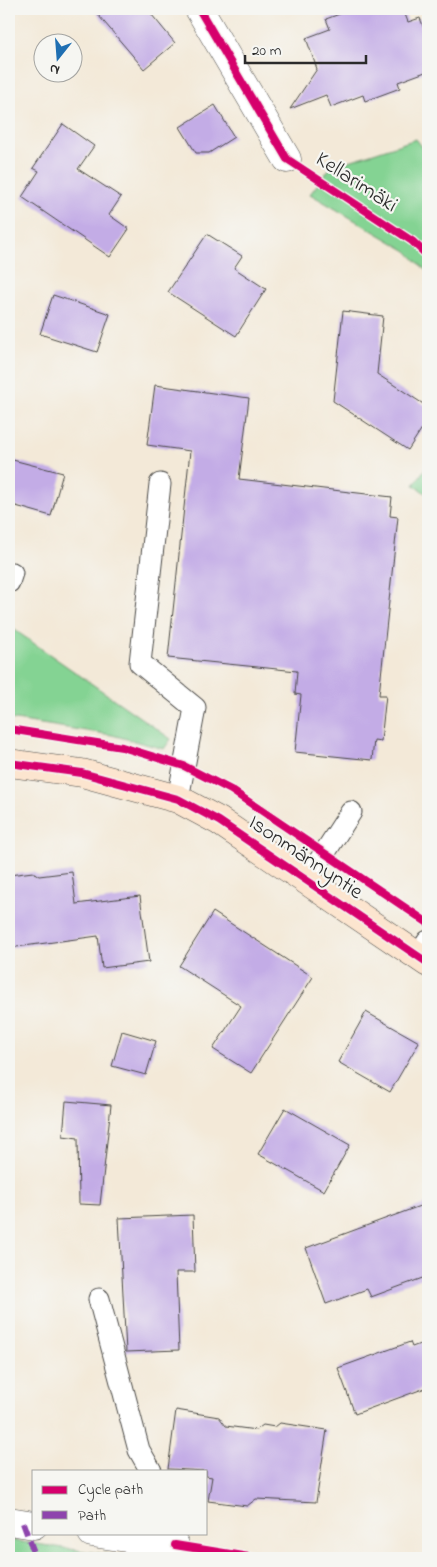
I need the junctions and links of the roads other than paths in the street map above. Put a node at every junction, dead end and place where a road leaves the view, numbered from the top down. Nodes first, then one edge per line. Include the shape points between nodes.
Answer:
1 (199, 9) edge
2 (287, 159) dead end
3 (160, 484) dead end
4 (9, 763) edge
5 (178, 799) junction
6 (351, 812) dead end
7 (307, 880) junction
8 (425, 953) edge
9 (99, 1299) dead end
10 (150, 1470) edge
11 (9, 1521) edge
12 (32, 1525) edge
13 (106, 1534) edge
14 (175, 1539) edge

1 - 2 street
3 - 5 lane via 140,663 195,708
4 - 5 street, Isonmännyntie via 82,773
5 - 7 street, Isonmännyntie via 219,821
6 - 7 lane
7 - 8 street, Isonmännyntie
9 - 10 lane via 139,1450
11 - 12 street
13 - 14 street

